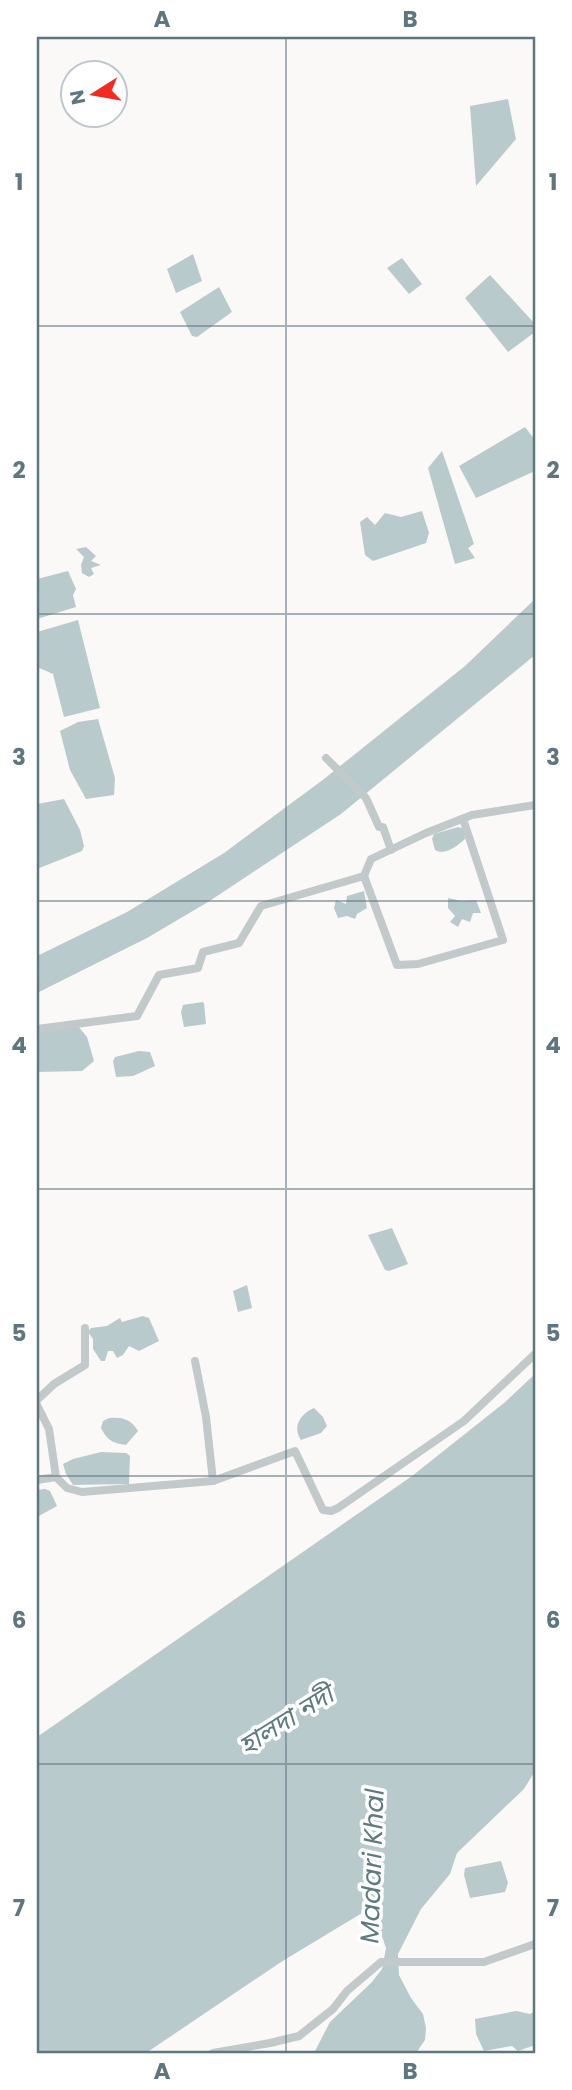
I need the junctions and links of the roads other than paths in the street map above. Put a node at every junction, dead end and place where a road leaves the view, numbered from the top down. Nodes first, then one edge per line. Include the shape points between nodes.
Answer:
1 (327, 758) dead end
2 (535, 806) edge
3 (463, 819) junction
4 (391, 850) junction
5 (364, 876) junction
6 (37, 1029) edge
7 (85, 1328) dead end
8 (535, 1354) edge
9 (195, 1361) dead end
10 (37, 1402) edge
11 (56, 1476) junction
12 (37, 1480) edge
13 (213, 1481) junction
14 (535, 1944) edge
15 (213, 2053) edge

1 - 4 street via 366,798
2 - 3 street
3 - 4 street
3 - 5 street via 503,940 418,964 397,965
4 - 5 street via 371,859
5 - 6 street via 261,906 239,943 203,952 198,968 159,975 137,1016
7 - 10 street via 86,1365 54,1384
8 - 13 street via 464,1422 331,1511 323,1510 295,1451
9 - 13 street
10 - 11 street via 49,1429
11 - 12 street
11 - 13 street via 67,1488 82,1492
14 - 15 street via 484,1962 381,1962 299,2036

